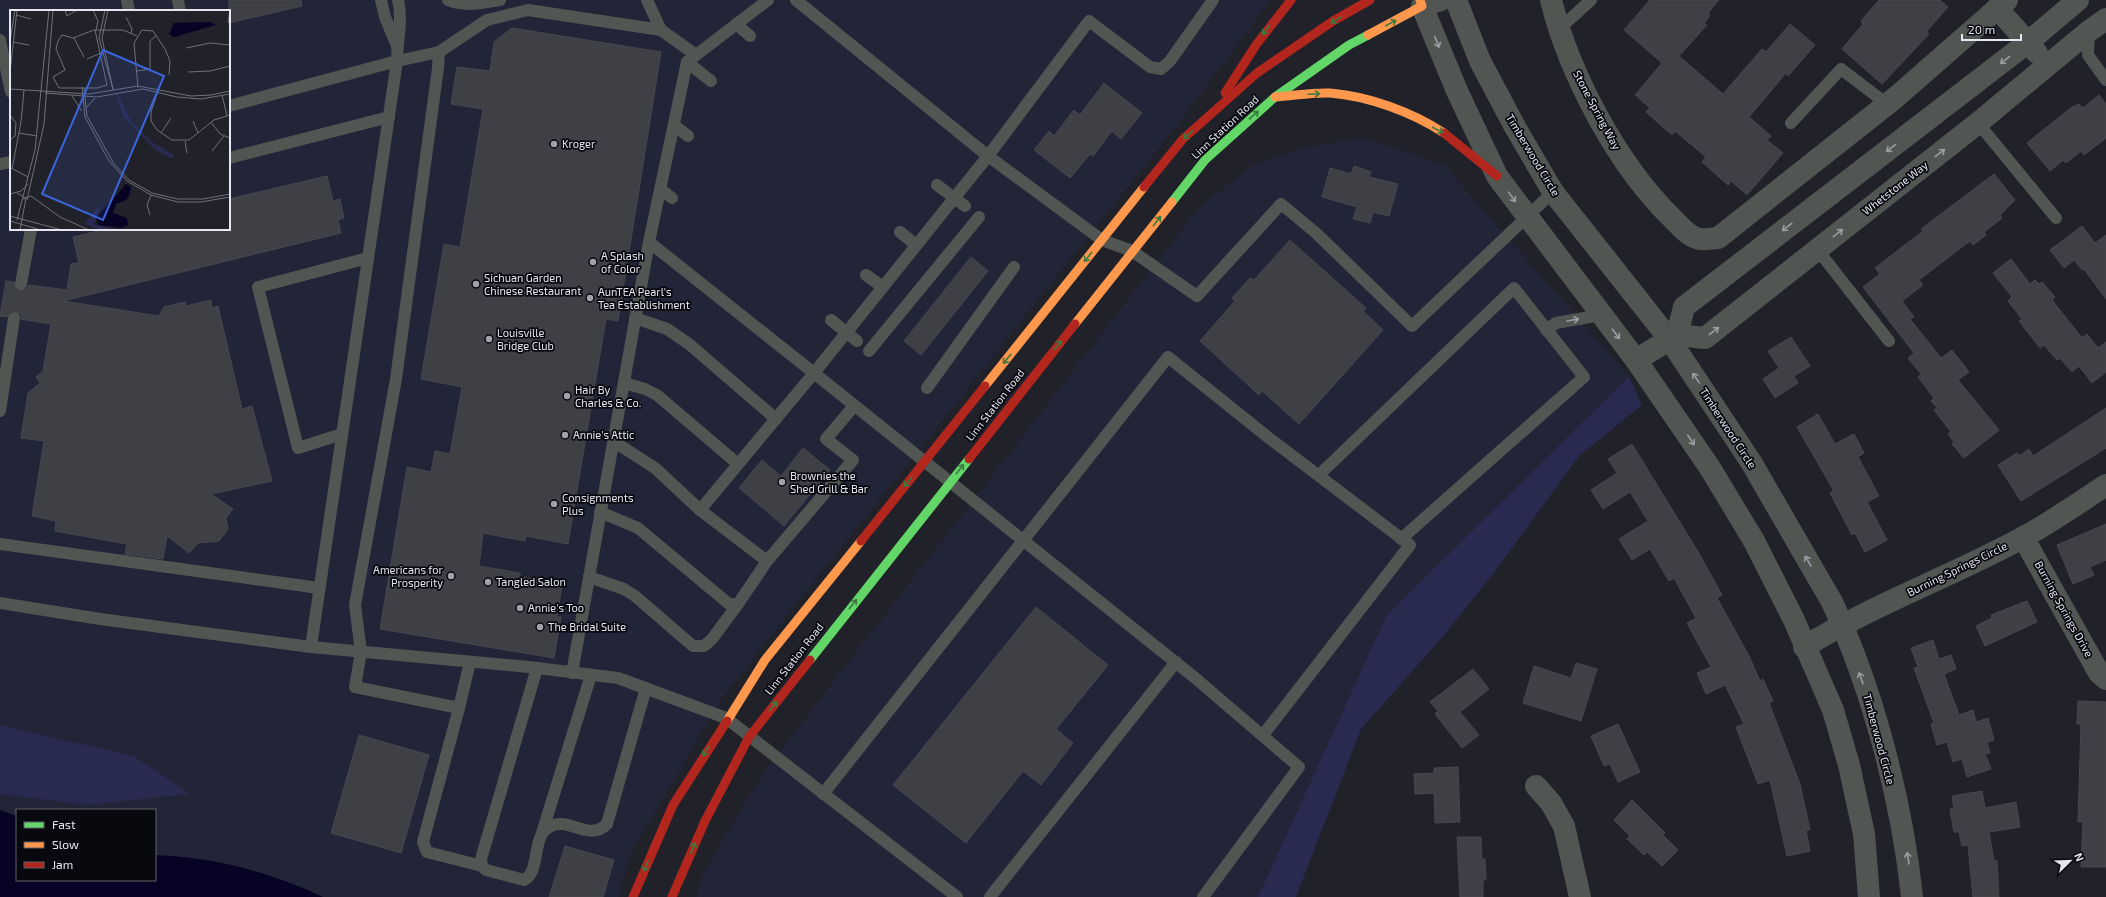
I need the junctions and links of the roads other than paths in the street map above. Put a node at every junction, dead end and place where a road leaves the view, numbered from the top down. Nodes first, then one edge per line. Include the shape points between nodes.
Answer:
1 (127, 0) edge
2 (178, 0) edge
3 (380, 0) edge
4 (398, 0) edge
5 (448, 0) edge
6 (500, 0) edge
7 (647, 0) edge
8 (768, 0) edge
9 (796, 0) edge
10 (1213, 0) edge
11 (1291, 0) edge
12 (1370, 0) edge
13 (1456, 0) edge
14 (1551, 0) edge
15 (1591, 0) edge
16 (1428, 2) edge
17 (2070, 2) edge
18 (1998, 3) edge
19 (129, 10) edge
20 (180, 10) edge
21 (2106, 19) edge
22 (736, 24) junction
23 (661, 30) junction
24 (1558, 30) junction
25 (2088, 31) junction
26 (750, 36) dead end
27 (0, 40) edge
28 (2028, 43) junction
29 (397, 46) junction
30 (439, 52) junction
31 (692, 58) junction
32 (397, 61) junction
33 (2048, 66) junction
34 (711, 80) dead end
35 (2106, 80) edge
36 (10, 87) edge
37 (1275, 97) junction
38 (1887, 104) junction
39 (230, 106) edge
40 (1216, 108) junction
41 (389, 117) junction
42 (1791, 123) dead end
43 (1978, 123) junction
44 (674, 125) junction
45 (688, 136) dead end
46 (988, 156) junction
47 (230, 158) edge
48 (10, 162) edge
49 (0, 164) edge
50 (1497, 176) junction
51 (938, 185) dead end
52 (660, 189) junction
53 (1553, 192) junction
54 (672, 198) dead end
55 (954, 198) junction
56 (965, 206) dead end
57 (979, 217) dead end
58 (1526, 217) junction
59 (2056, 218) dead end
60 (31, 230) edge
61 (900, 232) dead end
62 (1102, 240) junction
63 (649, 242) junction
64 (916, 246) junction
65 (1817, 249) junction
66 (1132, 251) junction
67 (368, 258) junction
68 (1014, 267) dead end
69 (866, 275) dead end
70 (21, 284) dead end
71 (883, 287) junction
72 (1601, 315) junction
73 (14, 318) dead end
74 (635, 318) junction
75 (830, 320) dead end
76 (1546, 330) junction
77 (847, 332) junction
78 (1674, 338) junction
79 (857, 341) dead end
80 (1889, 341) dead end
81 (869, 351) dead end
82 (1636, 360) junction
83 (814, 373) junction
84 (624, 384) junction
85 (927, 388) dead end
86 (854, 406) junction
87 (0, 411) edge
88 (776, 419) junction
89 (342, 434) junction
90 (613, 441) junction
91 (924, 462) junction
92 (738, 464) junction
93 (1319, 475) junction
94 (950, 480) junction
95 (2106, 485) edge
96 (700, 510) junction
97 (600, 512) junction
98 (2023, 537) junction
99 (1401, 539) junction
100 (1024, 540) junction
101 (0, 544) edge
102 (767, 561) junction
103 (589, 577) junction
104 (319, 588) junction
105 (0, 603) edge
106 (738, 604) junction
107 (1842, 624) junction
108 (311, 647) junction
109 (1804, 647) junction
110 (361, 652) junction
111 (470, 662) junction
112 (1176, 662) junction
113 (537, 668) junction
114 (572, 673) junction
115 (591, 675) junction
116 (2106, 679) edge
117 (646, 688) junction
118 (459, 708) junction
119 (726, 718) junction
120 (1264, 735) junction
121 (749, 737) junction
122 (1536, 786) dead end
123 (823, 794) junction
124 (542, 833) junction
125 (482, 866) junction
126 (634, 897) edge
127 (672, 897) edge
128 (957, 897) edge
129 (990, 897) edge
130 (1203, 897) edge
131 (1580, 897) edge
132 (1869, 897) edge
133 (1912, 897) edge

1 - 19 lane
2 - 20 lane
3 - 29 lane
4 - 29 lane via 402,13
5 - 6 lane via 455,3 478,4
7 - 23 lane
8 - 22 lane
9 - 46 lane
10 - 46 lane via 1170,61 1161,69 1150,67 1089,21
11 -> 40 street via 1242,63
12 -> 40 street, Linn Station Road via 1333,21 1257,73
13 - 53 street, Timberwood Circle via 1480,61
14 - 24 street, Stone Spring Way
15 - 24 lane
37 -> 16 street, Linn Station Road via 1349,45
16 -> 50 street via 1457,90
17 - 25 street
17 - 28 street
18 - 28 street
18 - 38 street, Stone Spring Way
21 - 25 street, Whetstone Way
22 - 26 lane
22 - 31 lane
23 - 30 lane via 528,10 487,20
23 - 31 lane
24 - 38 street, Stone Spring Way via 1574,67 1617,149 1662,209 1685,231 1699,239 1718,238
25 - 33 street, Whetstone Way
25 - 35 lane via 2088,56
27 - 36 lane
28 - 33 street
28 -> 78 street via 1684,307
29 - 32 lane
30 - 32 lane
30 - 110 lane via 396,379 355,605
31 - 34 lane
31 - 44 lane
32 - 39 lane
32 - 41 lane
33 - 43 street, Whetstone Way
37 -> 50 street via 1330,93 1364,100 1406,114 1441,131
66 -> 37 street, Linn Station Road via 1205,160
38 - 42 lane via 1841,69
40 -> 62 street, Linn Station Road via 1183,139
41 - 47 lane
41 - 67 lane
43 - 59 lane
65 -> 43 street, Whetstone Way
44 - 45 lane
44 - 52 lane
46 - 55 lane
46 - 62 lane
48 - 49 lane
50 -> 58 street
51 - 55 lane
52 - 54 lane
52 - 63 lane
53 - 58 lane
53 - 78 street, Timberwood Circle
55 - 56 lane
55 - 64 lane
57 - 81 lane
58 - 66 lane via 1412,326 1316,233 1281,204 1197,296
58 - 72 street
60 - 70 lane
61 - 64 lane
62 - 66 lane
62 -> 91 street, Linn Station Road
63 - 74 lane
63 - 83 lane
64 - 71 lane
78 -> 65 street, Whetstone Way via 1705,338
65 - 80 lane
94 -> 66 street, Linn Station Road
67 - 89 lane
67 - 89 lane via 258,287 298,448
68 - 85 lane
69 - 71 lane
71 - 77 lane
76 -> 72 lane via 1556,323
72 -> 82 street
73 - 87 lane
74 - 84 lane
74 - 88 lane via 667,329 689,344
75 - 77 lane
76 - 93 lane via 1514,288
76 - 99 lane via 1584,377
77 - 79 lane
77 - 83 lane
78 - 82 street
107 -> 78 street, Timberwood Circle via 1832,602 1751,462
82 -> 109 street via 1710,468 1754,541 1794,620
83 - 86 lane
83 - 88 lane
84 - 90 lane
84 - 92 lane via 657,395
86 - 91 lane
86 - 102 lane via 826,439 852,460
88 - 92 lane
89 - 104 lane
90 - 96 lane via 655,468
90 - 97 lane
91 - 94 lane
91 -> 119 street, Linn Station Road via 764,660
92 - 96 lane
93 - 99 lane
93 - 100 lane via 1168,357
94 - 100 lane
121 -> 94 street, Linn Station Road
95 - 98 street, Burning Springs Circle via 2059,517
96 - 102 lane
97 - 103 lane
97 - 106 lane via 638,528 729,604
98 - 107 street, Burning Springs Circle
98 - 116 street, Burning Springs Drive via 2099,673
99 - 120 lane via 1410,545
100 - 112 lane
100 - 123 lane
101 - 104 lane
102 - 106 lane
103 - 106 lane via 624,589 635,596 693,646 704,646 712,639
103 - 114 lane
104 - 108 lane
105 - 108 lane
107 - 109 street, Burning Springs Circle
133 -> 107 street, Timberwood Circle via 1908,857 1877,724
108 - 110 lane
109 - 132 street via 1833,710 1849,765 1864,834
110 - 111 lane
110 - 118 lane via 355,687
111 - 113 lane
111 - 118 lane
112 - 120 lane
112 - 129 lane
113 - 114 lane
113 - 125 lane via 481,858
114 - 115 lane
115 - 117 lane via 618,678
115 - 124 lane
117 - 119 lane
117 - 124 lane via 607,824 601,830 593,832 561,824 550,826
118 - 125 lane via 423,842 427,852
119 - 121 lane
119 -> 126 street, Linn Station Road via 672,805
120 - 130 lane via 1300,767
121 - 123 lane
127 -> 121 street, Linn Station Road via 705,821
122 - 131 street via 1551,803 1564,826
123 - 128 lane
124 - 125 lane via 528,878 524,880 486,870

